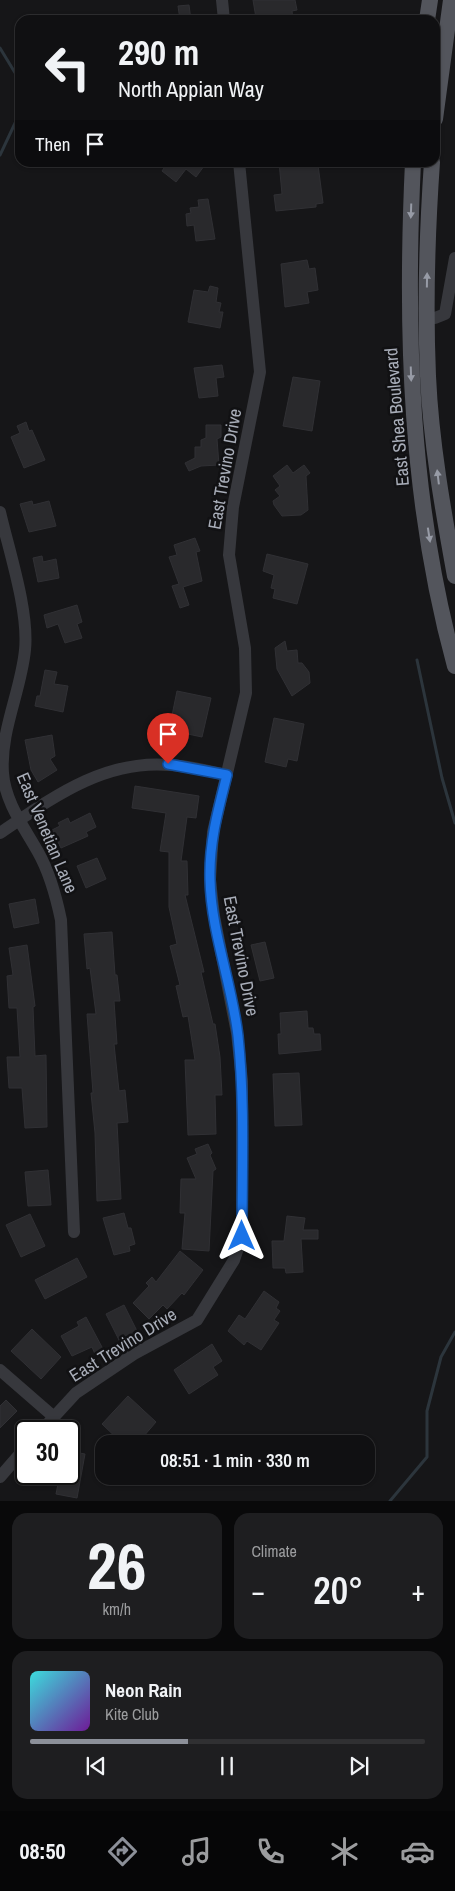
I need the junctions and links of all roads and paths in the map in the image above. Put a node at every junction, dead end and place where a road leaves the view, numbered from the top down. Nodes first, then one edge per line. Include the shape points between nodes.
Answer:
1 (222, 0) edge
2 (430, 0) edge
3 (451, 0) edge
4 (224, 15) edge
5 (428, 15) edge
6 (440, 82) edge
7 (240, 167) edge
8 (413, 167) edge
9 (432, 167) edge
10 (455, 258) edge
11 (427, 317) junction
12 (0, 512) edge
13 (455, 576) edge
14 (455, 666) edge
15 (227, 775) junction
16 (19, 819) junction
17 (0, 833) edge
18 (74, 1232) dead end
19 (0, 1370) edge
20 (54, 1417) junction
21 (51, 1420) edge
22 (15, 1460) edge
23 (0, 1477) edge

1 - 4 street
2 - 5 main road
3 - 6 main road
7 - 15 street, East Trevino Drive via 260,372 233,507 229,555 245,648 246,692
8 -> 14 main road, East Shea Boulevard via 410,230 412,410 436,580
11 -> 9 main road, East Shea Boulevard
10 - 11 street via 445,314
13 -> 11 main road, East Shea Boulevard via 437,467 428,378
12 - 16 street, East Venetian Lane via 25,630 25,650 2,756 5,787
15 - 16 street via 168,764 116,770 64,790
15 - 20 street, East Trevino Drive via 212,832 210,880 214,916 238,1033 242,1081 242,1236 234,1260 197,1320 134,1354 76,1392
16 - 17 street
16 - 18 street, East Venetian Lane via 50,876 61,920
19 - 20 street
20 - 21 street, East Trevino Drive
22 - 23 street

